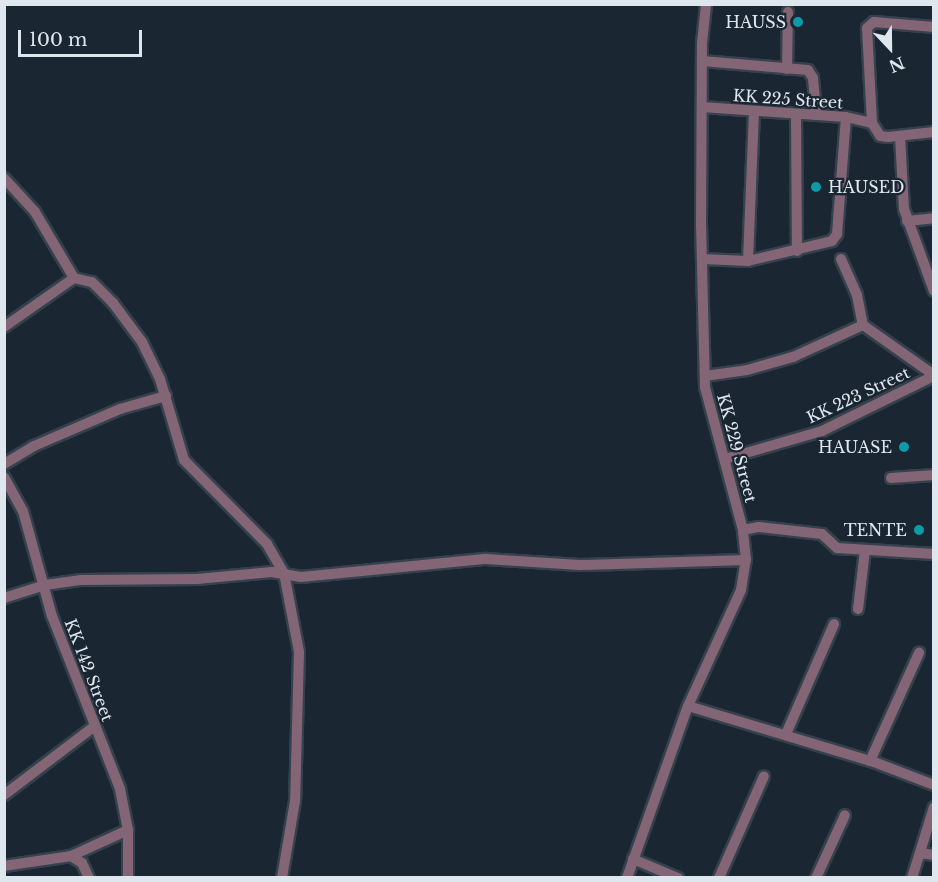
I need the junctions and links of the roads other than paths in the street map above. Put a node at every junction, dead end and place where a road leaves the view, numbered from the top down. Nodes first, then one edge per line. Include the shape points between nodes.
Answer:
1 (706, 4) edge
2 (788, 12) dead end
3 (933, 27) edge
4 (702, 61) junction
5 (787, 69) junction
6 (702, 107) junction
7 (754, 112) junction
8 (796, 114) junction
9 (816, 115) junction
10 (846, 117) junction
11 (872, 123) junction
12 (933, 132) edge
13 (900, 136) junction
14 (4, 178) edge
15 (933, 218) edge
16 (907, 221) junction
17 (797, 251) junction
18 (702, 259) junction
19 (840, 259) dead end
20 (748, 261) junction
21 (74, 278) junction
22 (933, 291) edge
23 (863, 325) junction
24 (4, 327) edge
25 (705, 376) junction
26 (933, 376) edge
27 (166, 396) junction
28 (725, 459) junction
29 (4, 464) edge
30 (933, 476) edge
31 (4, 477) edge
32 (891, 478) dead end
33 (743, 530) junction
34 (865, 550) junction
35 (933, 554) edge
36 (746, 560) junction
37 (284, 573) junction
38 (45, 585) junction
39 (4, 598) edge
40 (858, 609) dead end
41 (834, 624) dead end
42 (919, 653) dead end
43 (688, 706) junction
44 (95, 726) junction
45 (786, 734) junction
46 (870, 761) junction
47 (764, 776) dead end
48 (933, 785) edge
49 (4, 795) edge
50 (933, 807) edge
51 (844, 815) dead end
52 (128, 830) junction
53 (920, 853) junction
54 (933, 855) edge
55 (71, 856) junction
56 (633, 859) junction
57 (4, 866) edge
58 (911, 876) edge
59 (89, 878) edge
60 (128, 878) edge
61 (282, 878) edge
62 (627, 878) edge
63 (678, 878) edge
64 (719, 878) edge
65 (816, 878) edge

1 - 4 street, KK 229 Street
2 - 5 street
3 - 11 street via 874,22 867,28
4 - 5 street
4 - 6 street, KK 229 Street
5 - 9 street via 811,73
6 - 7 street, KK 225 Street
6 - 18 street, KK 229 Street
7 - 8 street, KK 225 Street
7 - 20 street
8 - 9 street, KK 225 Street
8 - 17 street
9 - 10 street, KK 225 Street
10 - 11 street, KK 225 Street
10 - 17 street via 835,237
11 - 13 street, KK 225 Street via 880,136
12 - 13 street, KK 225 Street
13 - 16 street
14 - 21 street via 32,206
15 - 16 street
16 - 22 street
17 - 20 street
18 - 20 street
18 - 25 street, KK 229 Street
19 - 23 street via 857,295
21 - 24 street
21 - 27 street via 88,278 113,303 142,342
23 - 25 street via 801,355 747,370
23 - 26 street
25 - 28 street, KK 229 Street
26 - 28 street, KK 223 Street via 822,431
27 - 29 street via 120,409
27 - 37 street via 184,460 267,544
28 - 33 street, KK 229 Street
30 - 32 street
31 - 38 street, KK 142 Street via 23,511
33 - 34 street via 759,526 822,534 837,548
33 - 36 street, KK 229 Street
34 - 35 street
34 - 40 street
36 - 37 street via 580,565 486,559 301,577
36 - 43 street, KK 229 Street via 741,590
37 - 38 street via 197,579 80,580
37 - 61 street via 299,652 295,801
38 - 39 street
38 - 44 street, KK 142 Street via 52,616
41 - 45 street
42 - 46 street
43 - 45 street
43 - 56 street, KK 229 Street
44 - 49 street
44 - 52 street, KK 142 Street via 120,789
45 - 46 street
46 - 48 street
47 - 64 street
50 - 53 street
51 - 65 street
52 - 55 street
52 - 60 street, KK 142 Street
53 - 54 street
53 - 58 street
55 - 57 street
55 - 59 street via 82,863
56 - 62 street, KK 229 Street
56 - 63 street

